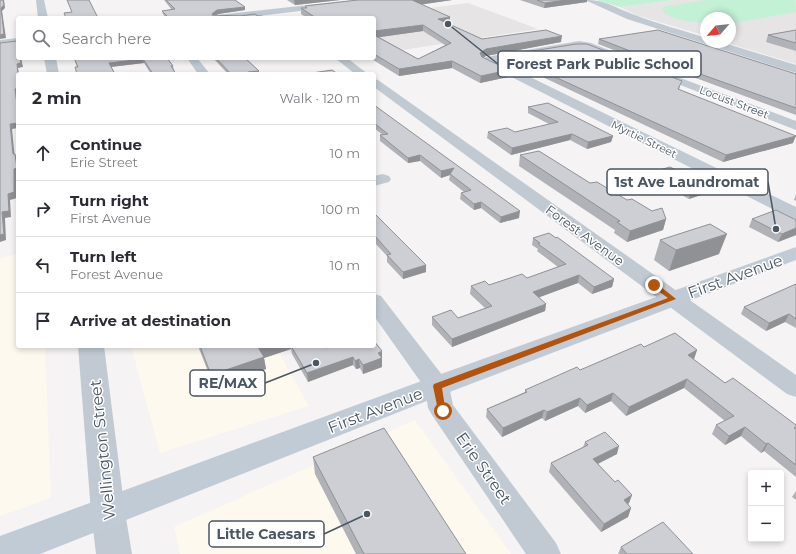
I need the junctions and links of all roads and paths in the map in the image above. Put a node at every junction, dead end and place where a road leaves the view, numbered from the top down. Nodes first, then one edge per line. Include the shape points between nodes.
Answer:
1 (40, 0) edge
2 (375, 0) edge
3 (589, 0) edge
4 (267, 5) dead end
5 (276, 11) junction
6 (43, 16) edge
7 (235, 16) edge
8 (282, 16) edge
9 (700, 39) edge
10 (16, 41) edge
11 (0, 43) edge
12 (729, 48) edge
13 (621, 58) edge
14 (50, 60) edge
15 (194, 60) edge
16 (343, 60) edge
17 (643, 66) edge
18 (796, 69) edge
19 (53, 72) edge
20 (202, 72) edge
21 (359, 72) edge
22 (376, 83) edge
23 (796, 126) edge
24 (796, 214) edge
25 (796, 253) edge
26 (673, 299) junction
27 (376, 304) edge
28 (91, 348) edge
29 (437, 386) junction
30 (796, 388) edge
31 (108, 512) junction
32 (0, 553) edge
33 (114, 554) edge
34 (545, 554) edge

1 - 6 street
2 - 5 street
3 - 9 street via 630,17
4 - 5 street
5 - 7 street
5 - 8 street
10 - 11 street
12 - 18 street
13 - 24 street, Myrtie Street via 582,44 486,60
14 - 19 street
15 - 20 street
16 - 21 street
17 - 23 street, Locust Street
22 - 26 street, Forest Avenue
25 - 26 main road, First Avenue
26 - 29 main road, First Avenue
26 - 30 street, Forest Avenue
27 - 29 street, Erie Street
28 - 31 street, Wellington Street
29 - 31 main road, First Avenue
29 - 34 street, Erie Street via 441,408
31 - 32 main road, First Avenue
31 - 33 street, Wellington Street

